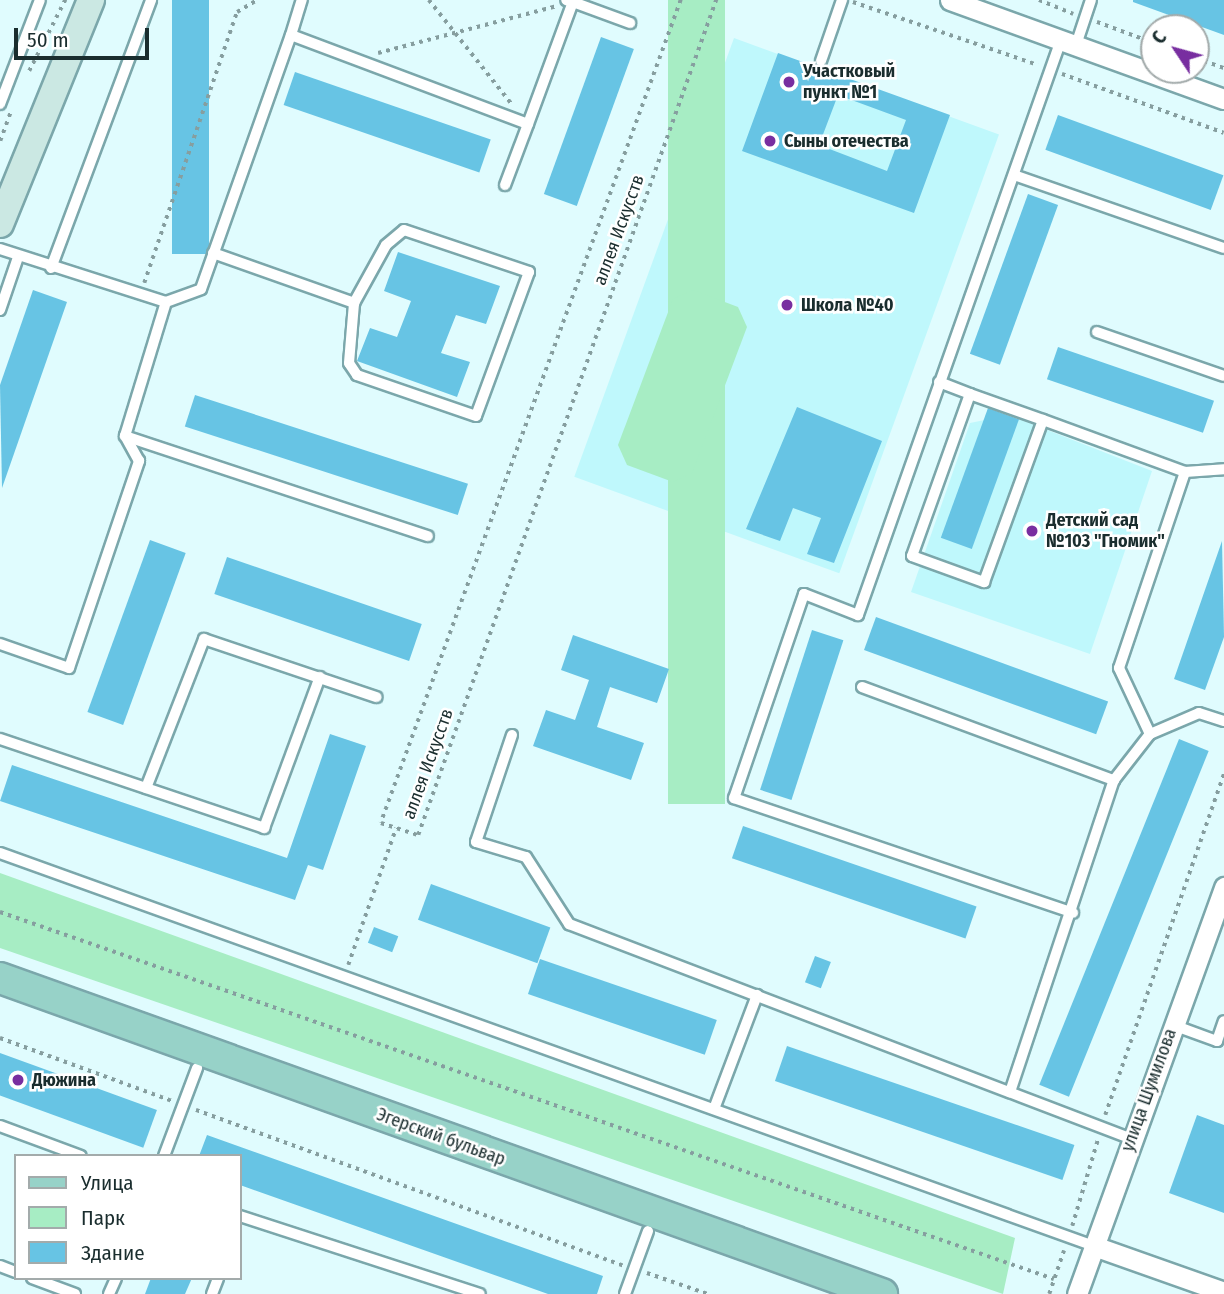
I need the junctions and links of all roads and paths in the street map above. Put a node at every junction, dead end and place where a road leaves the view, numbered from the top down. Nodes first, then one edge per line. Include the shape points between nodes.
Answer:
1 (40, 0) edge
2 (65, 0) edge
3 (92, 0) edge
4 (151, 0) edge
5 (257, 0) edge
6 (302, 0) edge
7 (429, 0) edge
8 (681, 0) edge
9 (716, 0) edge
10 (842, 0) edge
11 (950, 0) edge
12 (1091, 0) edge
13 (569, 1) edge
14 (630, 23) dead end
15 (455, 33) junction
16 (290, 35) junction
17 (1069, 43) junction
18 (355, 59) junction
19 (821, 61) dead end
20 (24, 80) dead end
21 (1224, 99) edge
22 (13, 103) dead end
23 (0, 104) edge
24 (528, 124) junction
25 (0, 141) edge
26 (1014, 175) junction
27 (505, 185) dead end
28 (0, 224) edge
29 (1224, 248) edge
30 (0, 249) edge
31 (214, 253) junction
32 (18, 257) junction
33 (51, 268) junction
34 (140, 295) junction
35 (166, 302) junction
36 (354, 303) junction
37 (0, 310) edge
38 (1097, 332) dead end
39 (1224, 376) edge
40 (939, 382) junction
41 (970, 394) junction
42 (1043, 420) junction
43 (125, 436) junction
44 (1224, 469) edge
45 (1185, 472) junction
46 (428, 536) dead end
47 (0, 644) edge
48 (320, 677) junction
49 (862, 687) dead end
50 (376, 696) dead end
51 (1224, 721) edge
52 (1150, 734) junction
53 (512, 735) dead end
54 (0, 739) edge
55 (1224, 772) edge
56 (1114, 780) junction
57 (146, 789) junction
58 (396, 828) junction
59 (0, 853) edge
60 (1224, 887) edge
61 (0, 912) edge
62 (1073, 913) junction
63 (343, 976) junction
64 (0, 978) edge
65 (757, 995) junction
66 (0, 996) edge
67 (1224, 1021) edge
68 (1173, 1024) junction
69 (0, 1038) edge
70 (1220, 1042) edge
71 (200, 1060) junction
72 (1010, 1092) junction
73 (183, 1105) junction
74 (714, 1110) junction
75 (0, 1126) edge
76 (1101, 1128) junction
77 (1132, 1139) junction
78 (76, 1154) edge
79 (165, 1154) edge
80 (242, 1217) edge
81 (651, 1222) junction
82 (1068, 1236) junction
83 (1094, 1246) junction
84 (635, 1269) junction
85 (1055, 1279) junction
86 (37, 1280) edge
87 (1224, 1292) edge
88 (75, 1294) edge
89 (480, 1294) edge
90 (625, 1294) edge
91 (708, 1294) edge
92 (823, 1294) edge
93 (882, 1294) edge
94 (1049, 1294) edge
95 (1077, 1294) edge

1 - 23 lane
2 - 20 path
3 - 28 main road
4 - 33 lane
5 - 34 path via 237,12
6 - 16 lane
7 - 15 path
8 - 58 path, аллея Искусств via 381,823
9 - 58 path, аллея Искусств via 418,835
10 - 19 lane
11 - 17 street
12 - 17 lane
13 - 14 lane
13 - 15 path
13 - 24 lane
15 - 18 path
15 - 24 path
16 - 18 lane
16 - 31 lane
17 - 21 street
17 - 26 lane
18 - 24 lane
22 - 25 path
24 - 27 lane
26 - 29 lane
26 - 40 lane
30 - 32 lane
31 - 35 lane via 201,289
31 - 36 lane
32 - 33 lane
32 - 37 lane
33 - 34 lane
34 - 35 lane
35 - 43 lane
36 - 36 lane via 349,363 357,375 476,416 529,272 404,230 386,246
38 - 39 lane
40 - 41 lane
40 - 62 lane via 858,615 804,594 734,798
41 - 42 lane
41 - 42 lane via 912,556 936,565 984,582
42 - 45 lane
43 - 46 lane
43 - 47 lane via 139,461 69,668
44 - 45 lane
45 - 52 lane via 1119,667
48 - 50 lane
48 - 57 lane via 204,639
48 - 57 lane via 264,828
49 - 56 lane
51 - 52 lane via 1199,713
52 - 56 lane
53 - 65 lane via 476,842 526,857 569,924
54 - 57 lane
55 - 76 path
56 - 62 lane
58 - 63 path
59 - 63 lane
60 - 68 street, улица Шумилова
61 - 85 path
62 - 72 lane
63 - 74 lane
64 - 71 main road, Эгерский бульвар
65 - 72 lane
65 - 74 lane
66 - 71 main road, Эгерский бульвар
67 - 70 lane
68 - 70 lane
68 - 77 street, улица Шумилова
69 - 73 path
71 - 73 lane
71 - 81 main road, Эгерский бульвар
72 - 76 lane
73 - 79 lane
73 - 84 path
74 - 82 lane
75 - 78 lane
76 - 77 lane
76 - 82 path
77 - 83 street, улица Шумилова
80 - 89 lane
81 - 84 lane
81 - 92 main road, Эгерский бульвар
81 - 93 main road, Эгерский бульвар
82 - 83 lane
82 - 85 path
83 - 87 street
83 - 95 street, улица Шумилова
84 - 90 lane
84 - 91 path
85 - 94 path
86 - 88 lane

